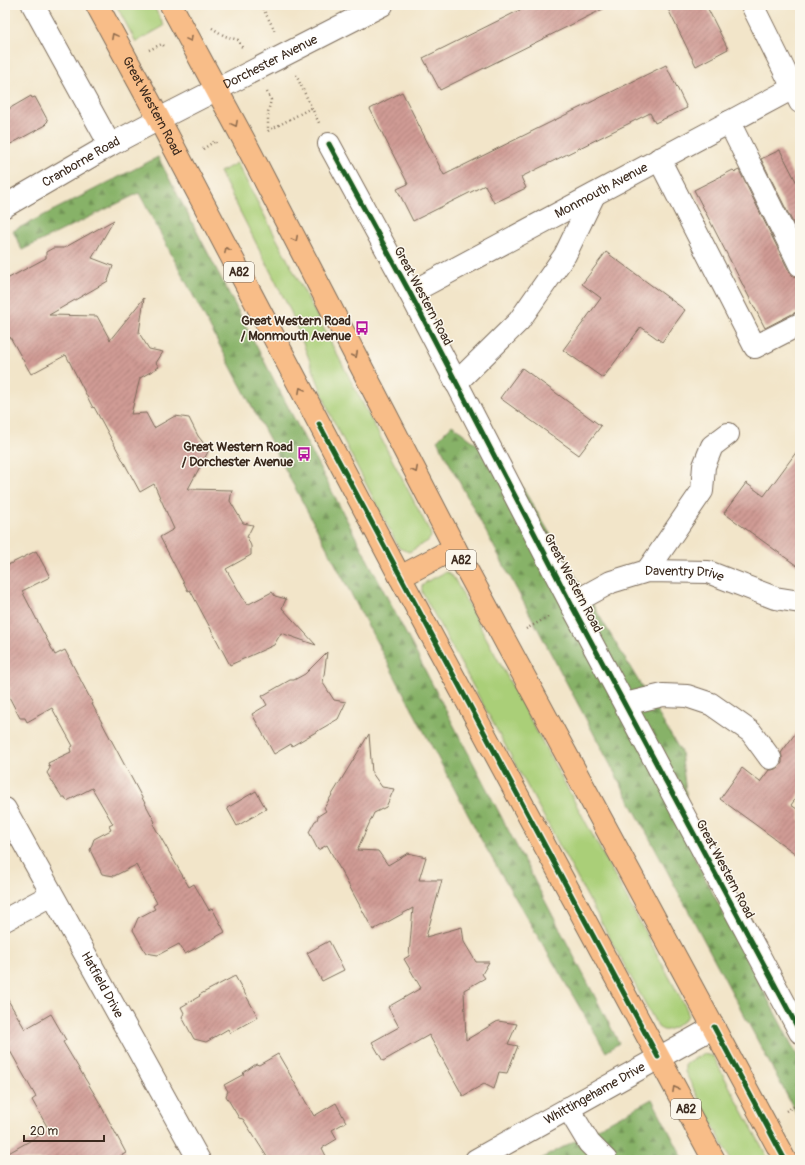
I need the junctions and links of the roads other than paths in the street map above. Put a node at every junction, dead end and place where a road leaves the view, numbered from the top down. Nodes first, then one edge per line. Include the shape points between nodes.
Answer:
1 (33, 5) edge
2 (97, 5) edge
3 (172, 5) edge
4 (382, 5) edge
5 (752, 5) edge
6 (217, 90) junction
7 (796, 95) edge
8 (159, 119) junction
9 (729, 122) junction
10 (329, 144) dead end
11 (110, 145) junction
12 (659, 160) junction
13 (594, 195) junction
14 (5, 206) edge
15 (800, 265) edge
16 (410, 293) junction
17 (800, 324) edge
18 (456, 382) junction
19 (728, 434) dead end
20 (455, 548) junction
21 (647, 571) junction
22 (400, 577) junction
23 (800, 602) edge
24 (571, 604) junction
25 (625, 704) junction
26 (770, 758) dead end
27 (5, 809) edge
28 (51, 894) junction
29 (5, 920) edge
30 (714, 1027) junction
31 (800, 1032) edge
32 (658, 1057) junction
33 (568, 1108) junction
34 (199, 1160) edge
35 (476, 1160) edge
36 (606, 1160) edge
37 (714, 1160) edge
38 (785, 1160) edge

1 - 11 street
8 -> 2 main road, Great Western Road / A82
3 -> 6 main road, A82
4 - 6 street, Dorchester Avenue
5 - 7 street
6 - 8 street, Dorchester Avenue
6 -> 20 main road, A82
7 - 9 street, Monmouth Avenue
8 - 11 street, Cranborne Road
22 -> 8 main road, Great Western Road / A82
9 - 12 street, Monmouth Avenue
9 - 15 street
10 - 16 street, Great Western Road
11 - 14 street, Cranborne Road
12 - 13 street, Monmouth Avenue
12 - 17 street via 755,347
13 - 16 street, Monmouth Avenue
13 - 18 street via 565,255 519,320
16 - 18 street, Great Western Road
18 - 24 street, Great Western Road
19 - 21 street via 712,446 704,466 702,491
20 - 22 main road
20 - 30 main road, A82
21 - 23 street, Daventry Drive via 708,572 775,598
21 - 24 street, Daventry Drive via 612,582
22 - 32 main road, Great Western Road / A82
24 - 25 street, Great Western Road
25 - 26 street via 663,695 687,696 711,704 751,732
25 - 31 street, Great Western Road
27 - 28 street, Hatfield Drive
28 - 29 street
28 - 34 street, Hatfield Drive
30 - 32 street, Whittingehame Drive
30 - 38 main road, A82
32 - 33 street, Whittingehame Drive
37 -> 32 main road, Great Western Road / A82
33 - 35 street, Whittingehame Drive
33 - 36 street via 589,1143

